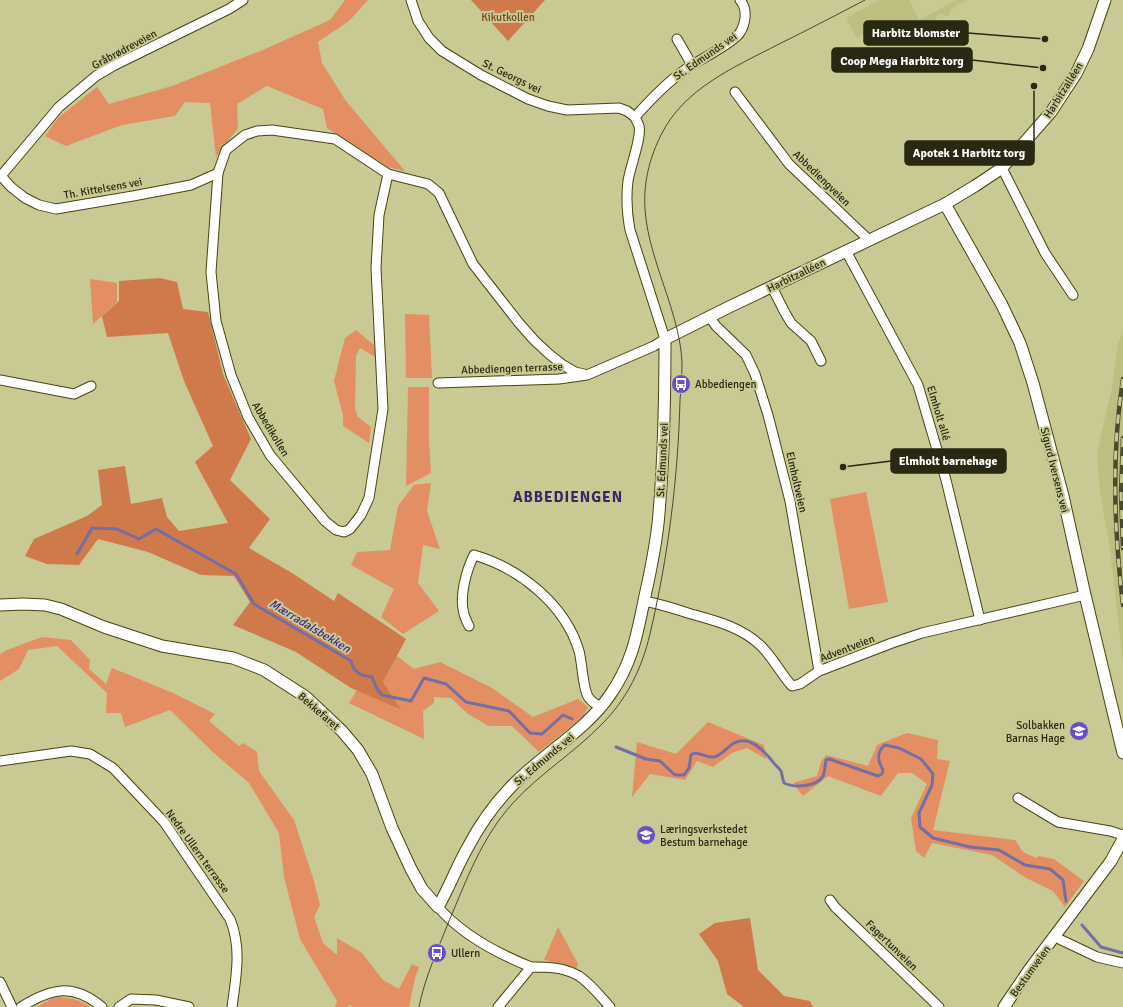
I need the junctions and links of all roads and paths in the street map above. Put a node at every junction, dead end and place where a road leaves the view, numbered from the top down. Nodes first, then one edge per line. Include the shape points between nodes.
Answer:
1 (243, 0) edge
2 (411, 0) edge
3 (740, 0) edge
4 (1105, 0) edge
5 (677, 39) dead end
6 (692, 65) junction
7 (735, 92) dead end
8 (635, 118) junction
9 (1002, 168) junction
10 (218, 173) junction
11 (388, 174) junction
12 (1, 177) edge
13 (945, 204) junction
14 (869, 240) junction
15 (846, 250) junction
16 (772, 287) junction
17 (1073, 296) dead end
18 (709, 316) junction
19 (665, 339) junction
20 (821, 361) dead end
21 (587, 375) junction
22 (0, 380) edge
23 (438, 383) dead end
24 (91, 386) dead end
25 (1085, 596) junction
26 (644, 600) junction
27 (0, 605) edge
28 (980, 620) junction
29 (469, 626) dead end
30 (820, 671) junction
31 (601, 708) junction
32 (1123, 753) edge
33 (0, 760) edge
34 (1018, 798) dead end
35 (1123, 835) edge
36 (1123, 839) edge
37 (830, 900) dead end
38 (438, 907) junction
39 (1055, 937) junction
40 (1123, 963) edge
41 (531, 967) junction
42 (0, 982) edge
43 (12, 1007) edge
44 (21, 1007) edge
45 (102, 1007) edge
46 (119, 1007) edge
47 (189, 1007) edge
48 (232, 1007) edge
49 (498, 1007) edge
50 (610, 1007) edge
51 (939, 1007) edge
52 (1004, 1007) edge

1 - 12 street, Gråbrødreveien via 96,76 59,107
2 - 8 street, St. Georgs vei via 418,21 438,47 495,82 548,106 567,110 619,108
3 - 6 street, St. Edmunds vei via 746,14 744,25 738,34
4 - 9 street, Harbitzalléen via 1088,49 1076,74 1051,112
5 - 6 street
6 - 8 street, St. Edmunds vei via 648,102
7 - 14 street, Abbediengveien via 789,164
8 - 19 street, St. Edmunds vei via 639,127 638,143 628,180 628,218
9 - 13 street, Harbitzalléen
9 - 17 street via 1045,253
10 - 11 street, Abbedikollen via 226,150 245,135 272,130 334,139
10 - 11 street, Abbedikollen via 211,272 216,321 231,375 248,417 270,454 325,521 336,530 344,532 350,529 361,515 369,498 383,409 376,268 379,215
10 - 12 street, Th. Kittelsens vei via 191,185 56,209 39,206 25,198
11 - 21 street, Abbedikollen via 428,184 439,192 473,264 520,324 554,358 575,372
13 - 14 street, Harbitzalléen
13 - 25 street, Sigurd Iversens vei via 1002,305 1020,343 1063,496
14 - 15 street, Harbitzalléen
15 - 16 street, Harbitzalléen
15 - 28 street, Elmholt allé via 918,385 946,480
16 - 18 street, Harbitzalléen
16 - 20 street via 791,323 811,341
18 - 19 street, Harbitzalléen
18 - 30 street, Elmholtveien via 746,355 768,415 790,501
19 - 21 street, Harbitzalléen
19 - 26 street, St. Edmunds vei via 665,424 659,515
21 - 23 street, Abbediengen terrasse via 559,379
22 - 24 street via 74,394
25 - 28 street, Adventveien
25 - 32 street, Sigurd Iversens vei
26 - 30 street, Adventveien via 740,630 770,655 792,686 800,684
26 - 31 street, St. Edmunds vei via 632,655 625,671
27 - 38 street, Bekkefaret via 45,605 162,646 233,658 264,670 299,693 325,714 358,750 372,774 392,828 411,869 422,888
28 - 30 street, Adventveien via 922,633
29 - 31 street via 463,614 464,584 474,556 507,568 537,590 561,615 570,627 576,642 588,698
31 - 38 street, St. Edmunds vei via 508,790 474,836
33 - 48 street, Nedre Ullern terrasse via 59,752 84,752 113,768 124,779 164,822 230,919 235,930 238,962
34 - 35 street via 1058,822
36 - 39 street via 1111,861
37 - 51 street, Fagertunveien
38 - 41 street, Bekkefaret via 468,934 488,947
39 - 40 street, Bestumveien via 1097,957
39 - 52 street, Bestumveien
41 - 49 street
41 - 50 street via 549,967 579,976
42 - 43 street
44 - 45 street via 34,998 54,991 73,991 91,998
46 - 47 street via 131,998

